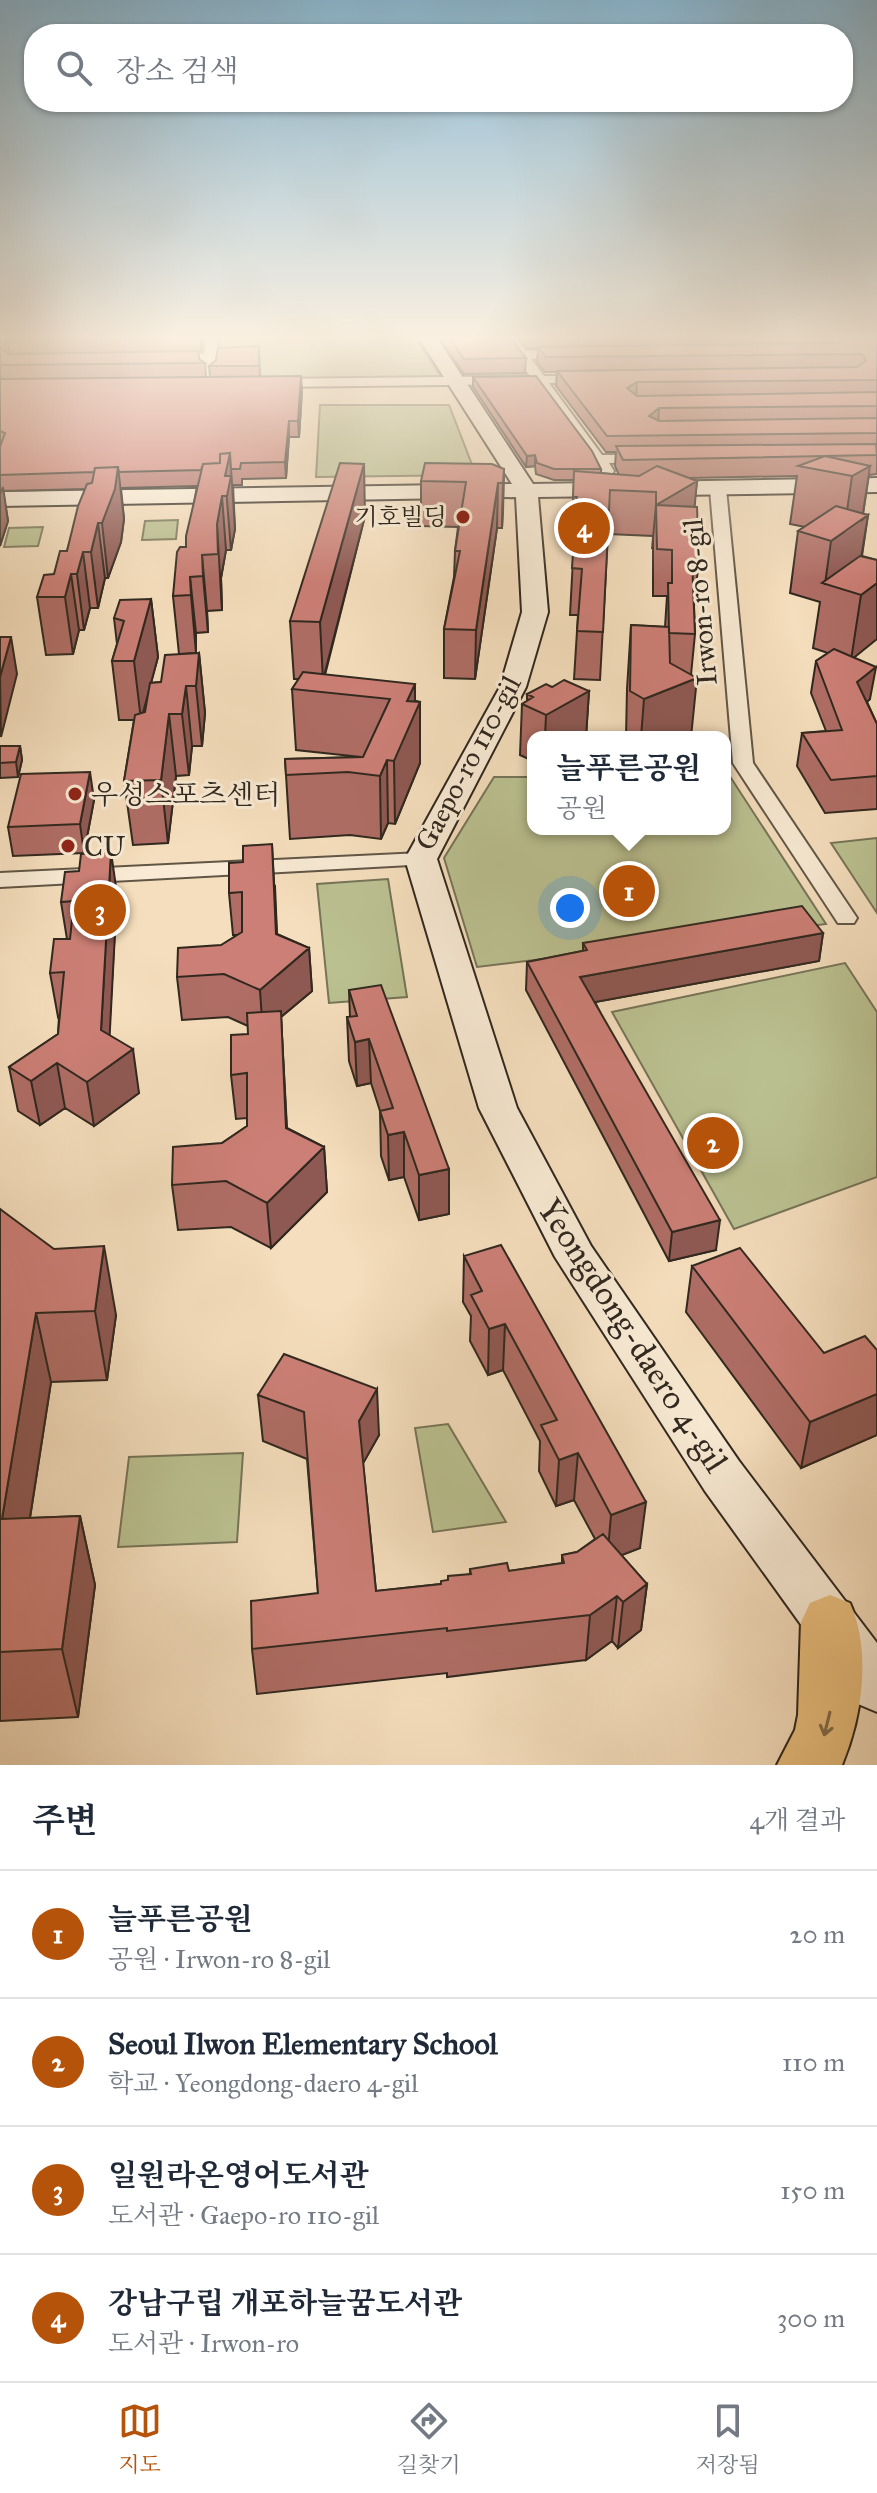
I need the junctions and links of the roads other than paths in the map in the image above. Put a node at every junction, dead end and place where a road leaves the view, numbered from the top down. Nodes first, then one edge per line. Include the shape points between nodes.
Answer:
1 (477, 417) edge
2 (570, 417) edge
3 (601, 459) junction
4 (656, 459) edge
5 (877, 485) edge
6 (718, 489) junction
7 (616, 490) junction
8 (527, 491) junction
9 (0, 499) edge
10 (421, 859) junction
11 (0, 880) edge
12 (846, 918) dead end
13 (830, 1622) junction
14 (877, 1686) edge
15 (808, 1765) edge

1 - 8 street
2 - 3 street
3 - 4 street
3 - 7 street
5 - 6 street
6 - 7 street
6 - 12 street, Irwon-ro 8-gil via 743,763
7 - 8 street
8 - 9 street
8 - 10 street, Gaepo-ro 110-gil via 534,619 513,687
10 - 11 street, Gaepo-ro 110-gil
10 - 13 street, Yeongdong-daero 4-gil via 498,1108 549,1208 722,1476
13 - 14 street, Yeongdong-daero 4-gil
13 -> 15 main road via 830,1709 820,1750

